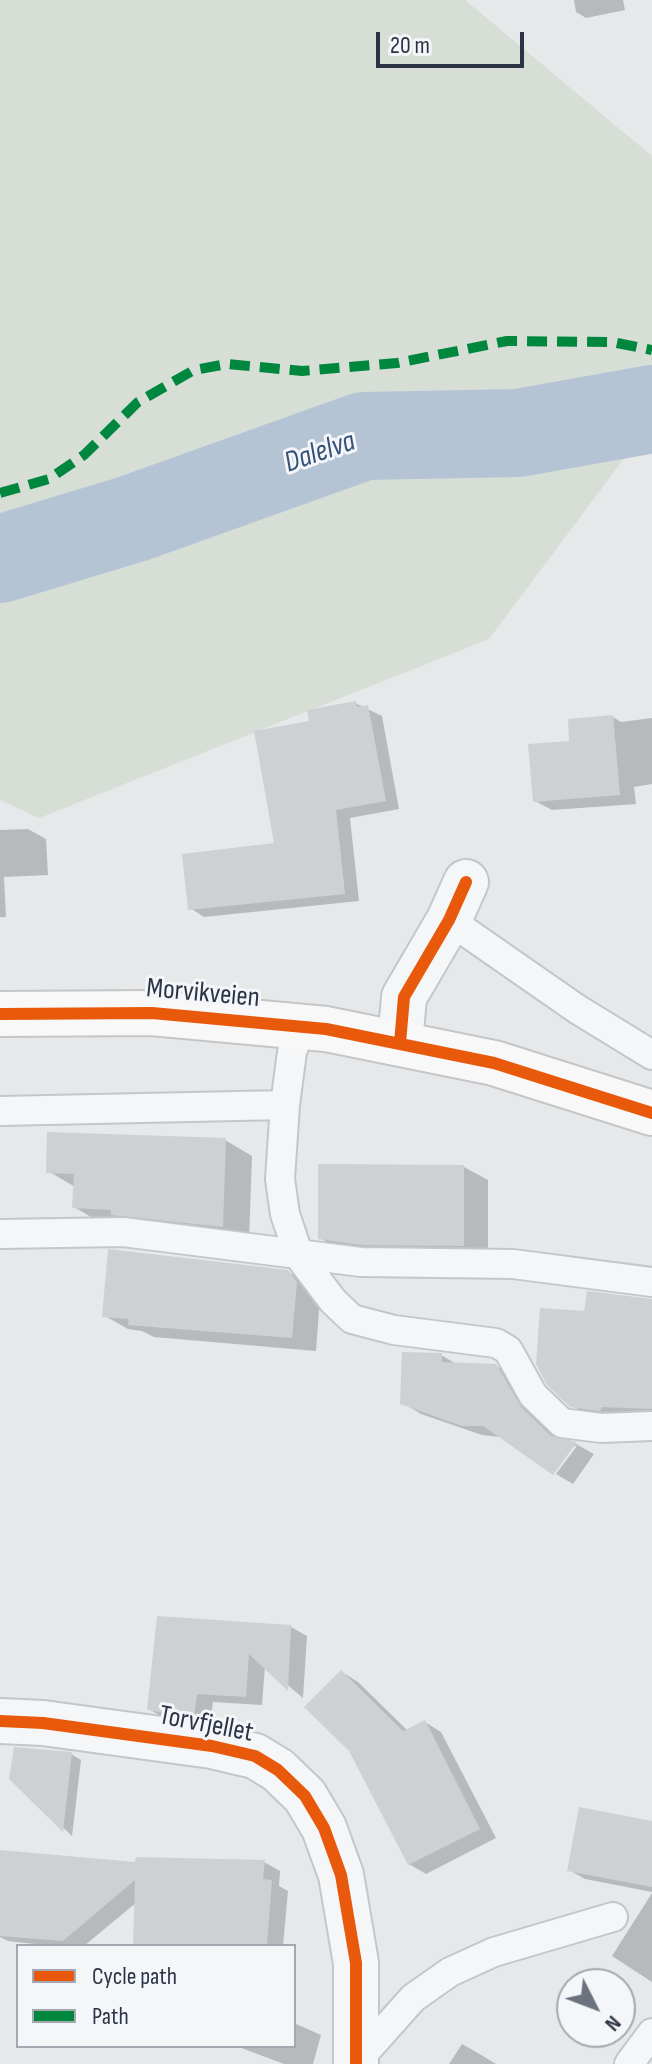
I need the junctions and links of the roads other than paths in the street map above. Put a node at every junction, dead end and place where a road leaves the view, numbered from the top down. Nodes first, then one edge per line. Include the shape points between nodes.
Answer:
1 (458, 901) joint
2 (0, 1014) edge
3 (301, 1027) junction
4 (400, 1043) junction
5 (652, 1055) edge
6 (285, 1105) junction
7 (0, 1111) edge
8 (652, 1113) edge
9 (0, 1234) edge
10 (299, 1256) junction
11 (652, 1282) edge
12 (652, 1426) edge
13 (0, 1721) edge
14 (613, 1917) dead end
15 (652, 2033) edge
16 (356, 2063) edge
17 (629, 2064) edge

1 - 4 street via 404,997
1 - 5 lane via 577,1009
2 - 3 main road, Morvikveien via 152,1013
3 - 4 main road, Morvikveien
3 - 6 lane
4 - 8 main road, Morvikveien via 494,1063
6 - 7 lane
6 - 10 lane via 280,1179
9 - 10 lane via 123,1232
10 - 11 lane via 513,1264
10 - 12 lane via 352,1319 496,1343 508,1350 533,1395 562,1423
13 - 16 street, Torvfjellet via 212,1746 255,1756 278,1770 305,1796 324,1828 341,1875 356,1963
14 - 16 lane via 494,1952 450,1972 413,1998
15 - 17 lane

